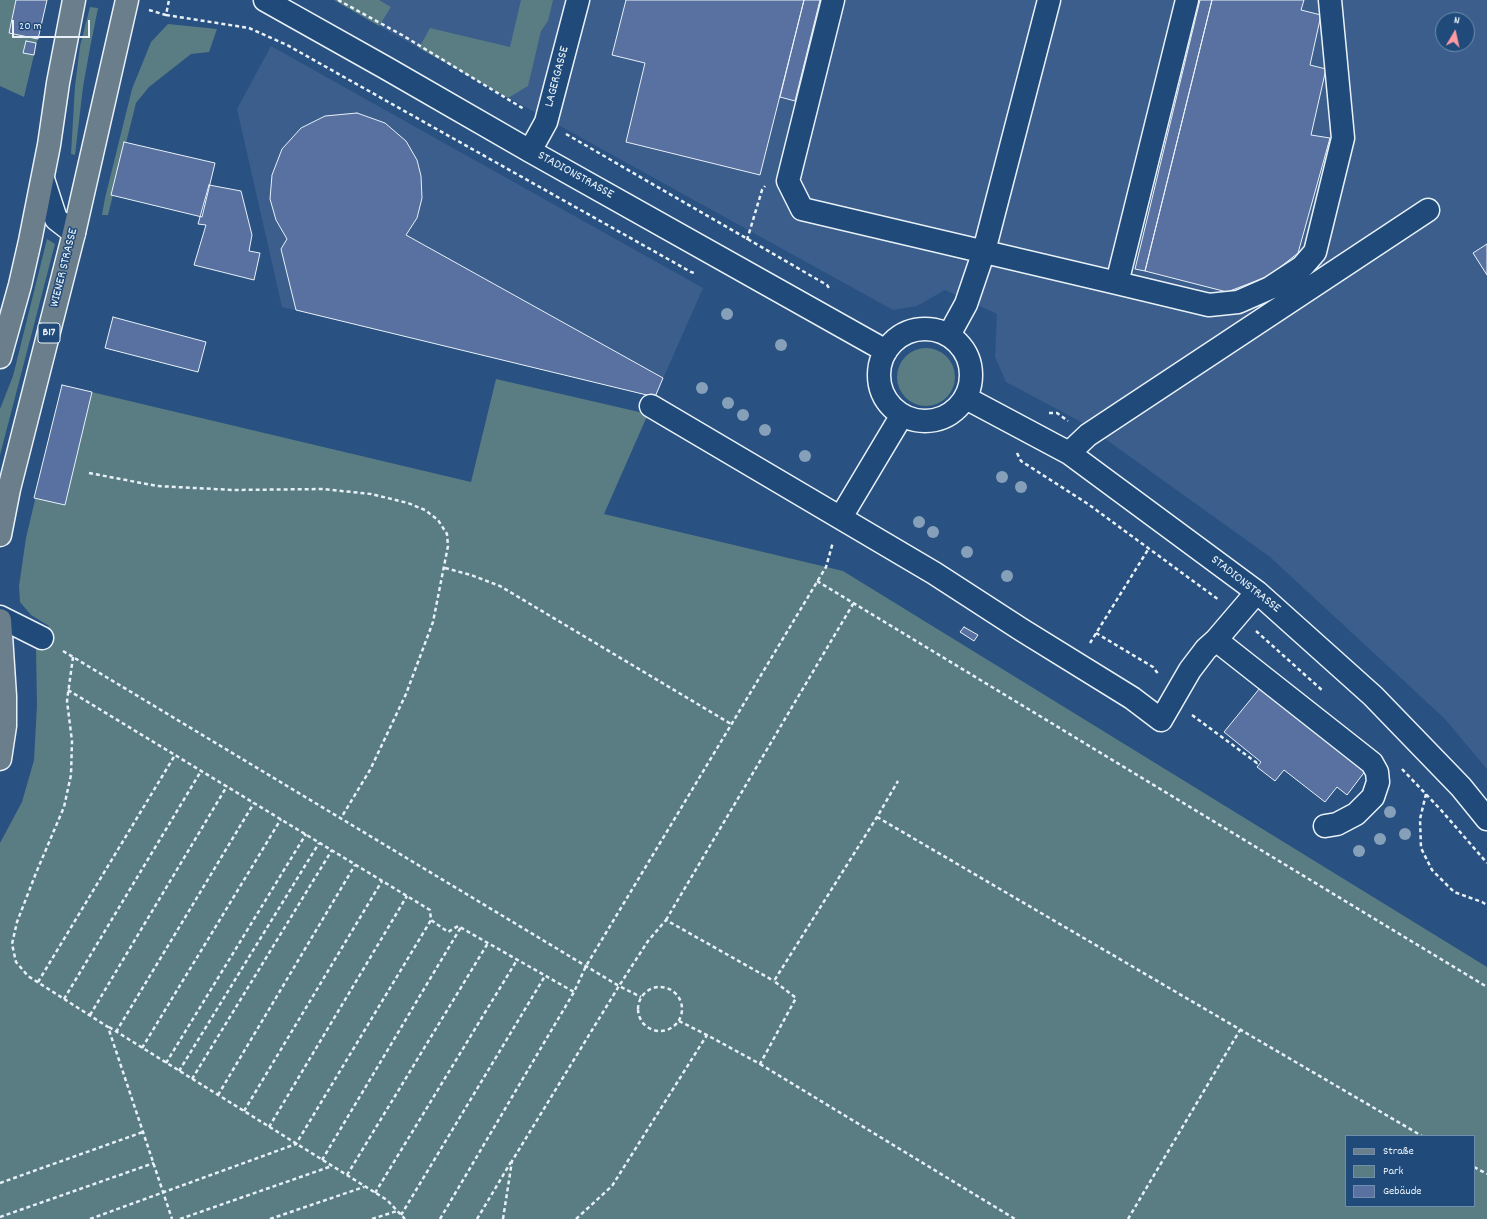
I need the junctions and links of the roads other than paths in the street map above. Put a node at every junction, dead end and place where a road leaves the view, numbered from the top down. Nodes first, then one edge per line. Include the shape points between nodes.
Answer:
1 (74, 0) edge
2 (127, 0) edge
3 (265, 0) edge
4 (578, 0) edge
5 (833, 0) edge
6 (1049, 0) edge
7 (1187, 0) edge
8 (1330, 0) edge
9 (530, 151) junction
10 (42, 179) junction
11 (1428, 210) dead end
12 (74, 233) junction
13 (984, 251) junction
14 (1117, 283) junction
15 (949, 335) junction
16 (886, 350) junction
17 (0, 357) edge
18 (966, 398) junction
19 (651, 406) dead end
20 (902, 415) junction
21 (1069, 453) junction
22 (841, 517) junction
23 (0, 534) edge
24 (1257, 592) junction
25 (0, 618) edge
26 (42, 638) road end
27 (1216, 640) junction
28 (2, 662) edge
29 (2, 698) edge
30 (0, 759) edge
31 (1487, 819) edge
32 (1325, 826) dead end

1 - 10 main road
2 - 12 main road, WIENER STRASSE / B17
3 - 9 street, STADIONSTRASSE
4 - 9 street, LAGERGASSE via 546,122
5 - 13 street via 788,181 802,209
6 - 13 street
7 - 14 street
8 - 14 street via 1343,138 1315,252 1302,267 1270,288 1238,302 1209,305
9 - 16 street, STADIONSTRASSE
10 - 12 street via 56,219
10 - 17 main road via 20,285
11 - 21 street via 1088,435
12 - 23 main road, WIENER STRASSE / B17 via 9,489
13 - 14 street
13 - 15 street via 966,304
15 - 16 street via 933,330 913,330 896,339
15 - 18 street via 963,349 970,365 971,383
16 - 20 street via 879,368 880,385 888,403
18 - 20 street via 955,410 937,420 916,420
18 - 21 street, STADIONSTRASSE
19 - 22 street
20 - 22 street
21 - 24 street, STADIONSTRASSE
22 - 27 street via 1132,698 1160,720 1190,670
24 - 27 street
24 - 31 street, STADIONSTRASSE via 1373,696 1461,787
25 - 26 street
25 - 28 main road
27 - 32 street via 1372,763 1378,772 1373,797 1356,814 1337,824
28 - 29 main road
29 - 30 main road via 5,726

